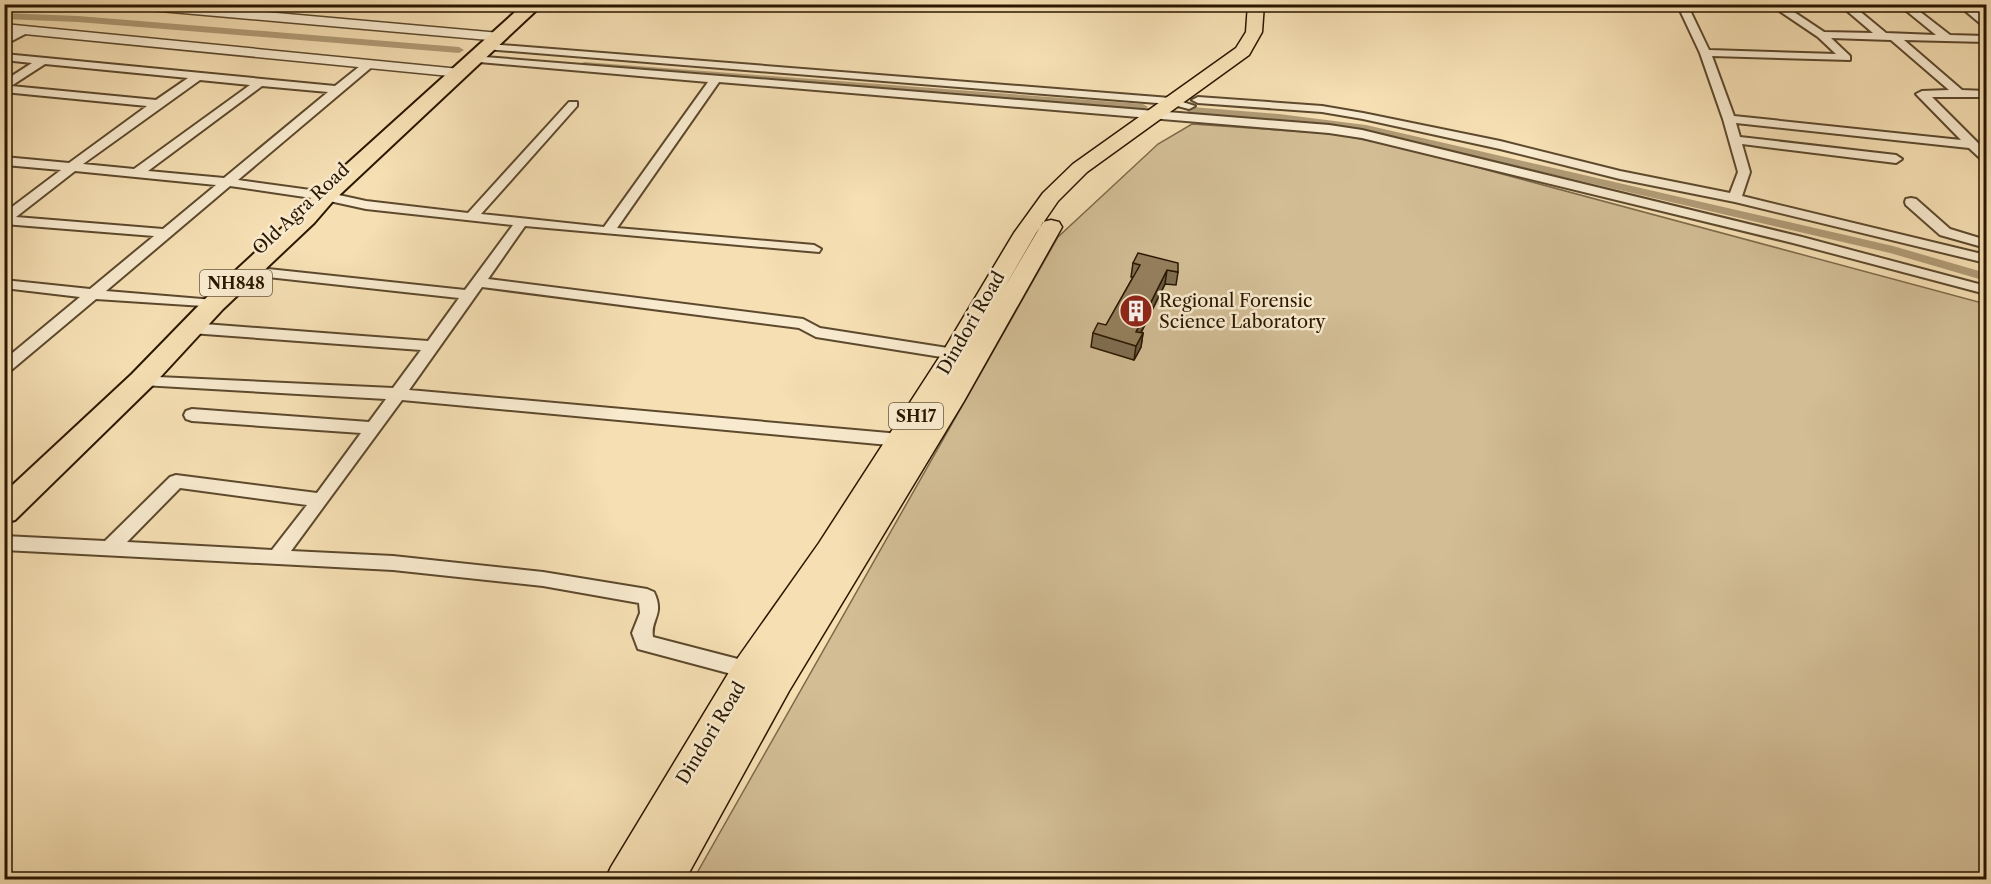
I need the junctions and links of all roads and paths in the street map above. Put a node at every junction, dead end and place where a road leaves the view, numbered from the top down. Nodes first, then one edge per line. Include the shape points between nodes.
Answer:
1 (126, 4) edge
2 (524, 4) edge
3 (535, 4) edge
4 (1256, 4) edge
5 (1272, 4) edge
6 (1682, 4) edge
7 (1774, 4) edge
8 (1844, 4) edge
9 (1904, 4) edge
10 (1965, 7) edge
11 (1986, 10) edge
12 (1986, 23) edge
13 (4, 28) edge
14 (25, 30) junction
15 (1822, 35) junction
16 (1889, 37) junction
17 (1947, 39) junction
18 (1986, 39) edge
19 (4, 42) edge
20 (1705, 53) junction
21 (477, 54) junction
22 (4, 57) edge
23 (43, 60) junction
24 (369, 64) junction
25 (198, 76) junction
26 (714, 81) junction
27 (260, 82) junction
28 (4, 88) edge
29 (337, 90) junction
30 (1959, 93) junction
31 (1986, 94) edge
32 (158, 104) junction
33 (573, 104) dead end
34 (1176, 107) junction
35 (1729, 119) junction
36 (1735, 140) junction
37 (1973, 145) junction
38 (1986, 157) edge
39 (1896, 159) dead end
40 (5, 161) edge
41 (72, 167) junction
42 (136, 174) junction
43 (227, 182) junction
44 (320, 195) junction
45 (1735, 198) junction
46 (1911, 202) dead end
47 (471, 217) junction
48 (4, 220) edge
49 (521, 223) junction
50 (608, 231) junction
51 (166, 233) junction
52 (1986, 244) edge
53 (814, 249) dead end
54 (1986, 260) edge
55 (249, 271) junction
56 (478, 282) junction
57 (4, 284) edge
58 (1986, 290) edge
59 (93, 293) junction
60 (469, 295) junction
61 (207, 304) junction
62 (191, 328) junction
63 (433, 346) junction
64 (954, 354) junction
65 (7, 364) edge
66 (142, 380) junction
67 (399, 394) junction
68 (192, 415) dead end
69 (373, 428) junction
70 (900, 440) junction
71 (4, 491) edge
72 (321, 500) junction
73 (4, 512) edge
74 (4, 543) edge
75 (110, 548) junction
76 (277, 556) junction
77 (749, 669) junction
78 (777, 681) junction
79 (624, 879) edge
80 (664, 879) edge

1 - 21 street
2 - 21 highway, NH848
3 - 21 highway, NH848
4 - 34 main road, Dindori Road / SH17 via 1254,32 1243,51
5 - 34 main road via 1269,36 1257,59
6 - 20 street
7 - 15 street
8 - 16 street
9 - 17 street
10 - 11 street
10 - 12 street
13 - 14 street
14 - 19 street
14 - 24 street
15 - 16 street
15 - 20 street via 1846,58
16 - 17 street
16 - 30 street
17 - 18 street
20 - 35 street
21 - 24 street
21 - 26 street
21 - 34 street
21 - 44 highway, NH848
22 - 23 street
23 - 25 street
23 - 28 street
24 - 29 street
25 - 27 street
25 - 32 street
26 - 34 street
26 - 50 street
27 - 29 street
27 - 42 street
28 - 32 street
29 - 43 street
30 - 31 street
30 - 37 street via 1922,94
32 - 41 street
33 - 47 street
34 - 45 street via 1322,109
34 - 58 street via 1362,134
34 - 64 main road, Dindori Road / SH17 via 1080,168 1050,197
34 - 78 main road via 1071,197 951,401
35 - 36 street
35 - 37 street
36 - 39 street
36 - 45 street via 1744,172
37 - 38 street
40 - 41 street
41 - 42 street
41 - 48 street
42 - 43 street
43 - 44 street
43 - 51 street
44 - 47 street via 366,205
44 - 55 highway, NH848 via 306,218
44 - 61 highway, Old Agra Road / NH848
45 - 54 street
46 - 52 street via 1945,232
47 - 49 street
48 - 51 street
49 - 50 street
49 - 56 street
50 - 53 street
51 - 59 street
55 - 60 street
55 - 61 highway, NH848
56 - 60 street
56 - 64 street via 803,324 816,332
57 - 59 street
59 - 61 street
59 - 65 street
60 - 63 street
61 - 62 highway, NH848
61 - 71 highway, Old Agra Road / NH848
62 - 63 street
62 - 66 highway, NH848
63 - 67 street
64 - 70 main road, Dindori Road / SH17
66 - 67 street
66 - 73 highway, NH848
67 - 69 street
67 - 70 street
68 - 69 street
69 - 72 street
70 - 77 main road, Dindori Road / SH17
72 - 75 street via 176,481
72 - 76 street
74 - 75 street
75 - 76 street
76 - 77 street via 393,563 543,579 647,597 650,613 642,633 645,643
77 - 78 street
77 - 79 main road, Dindori Road / SH17
78 - 80 main road

